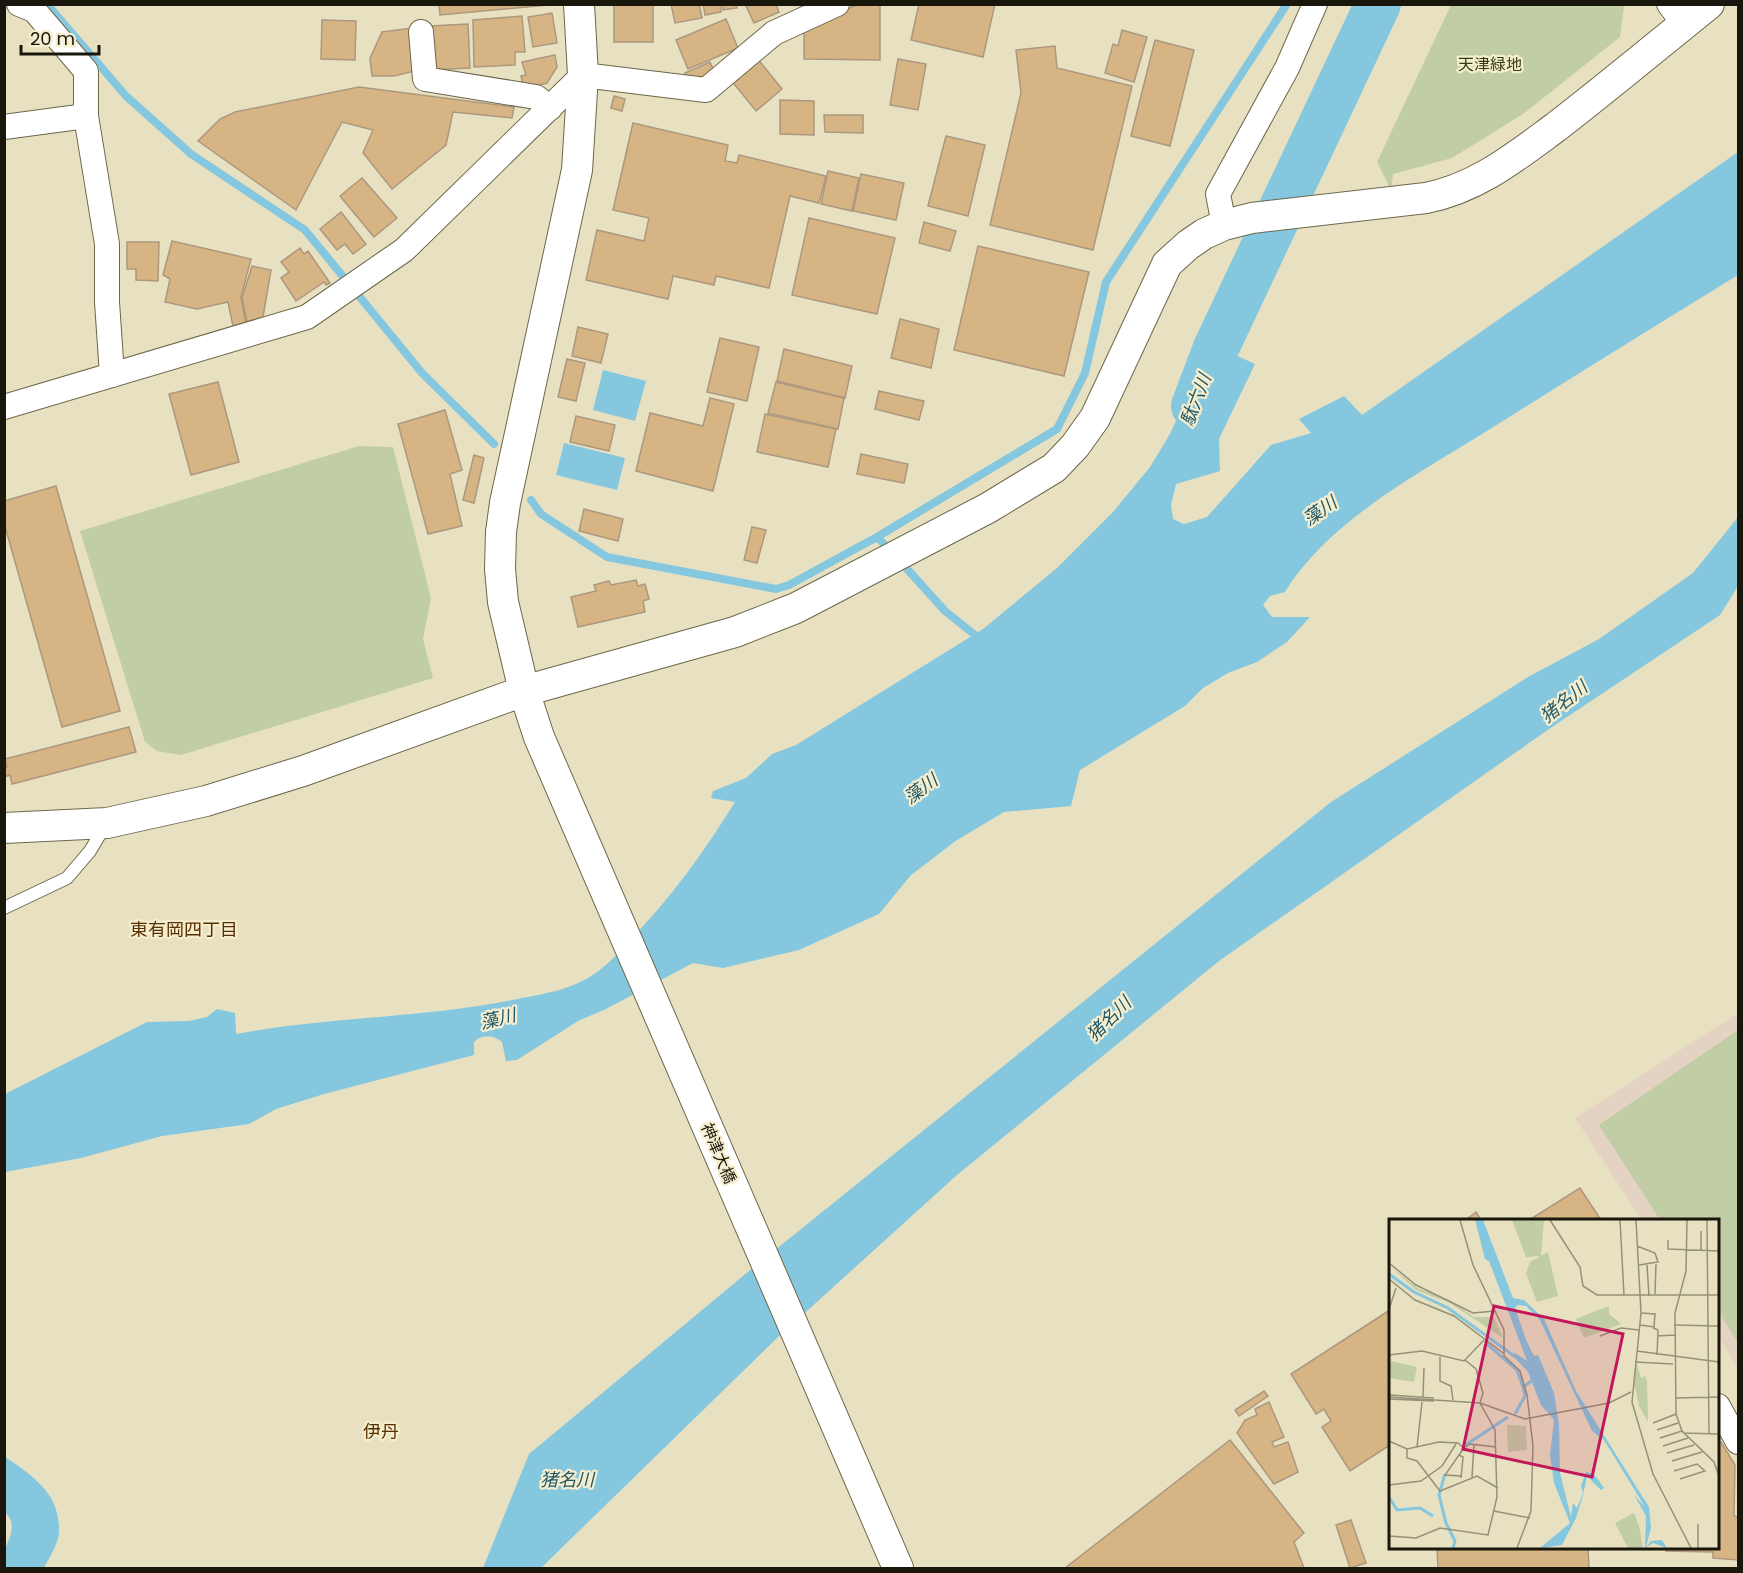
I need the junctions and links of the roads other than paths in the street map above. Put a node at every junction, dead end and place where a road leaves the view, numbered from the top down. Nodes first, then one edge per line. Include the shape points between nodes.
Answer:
1 (19, 4) edge
2 (579, 4) edge
3 (837, 4) edge
4 (1315, 4) edge
5 (1710, 4) edge
6 (1676, 14) edge
7 (421, 32) dead end
8 (583, 75) junction
9 (550, 108) junction
10 (86, 116) junction
11 (4, 128) edge
12 (1238, 221) junction
13 (112, 375) junction
14 (4, 407) edge
15 (524, 691) junction
16 (107, 823) junction
17 (4, 828) edge
18 (4, 908) edge
19 (1719, 1408) edge
20 (1738, 1442) edge
21 (898, 1569) edge

1 - 10 street via 33,10 86,71
2 - 8 street, 神津大橋
3 - 8 street via 774,33 706,90
4 - 12 street via 1287,68 1218,194
5 - 6 street
6 - 12 street via 1580,109 1486,177 1448,194
7 - 9 street via 425,79 536,97
8 - 9 street
8 - 15 street, 神津大橋 via 577,170 501,532 503,602
9 - 13 street via 404,250 307,317
10 - 11 street
10 - 13 street via 107,244 106,302
12 - 15 street via 1188,244 1167,264 1095,418 1054,468 988,508 796,608 735,632
13 - 14 street
15 - 16 street via 303,771 206,801
15 - 21 street, 神津大橋 via 539,737
16 - 17 street
16 - 18 lane via 67,878
19 - 20 street

